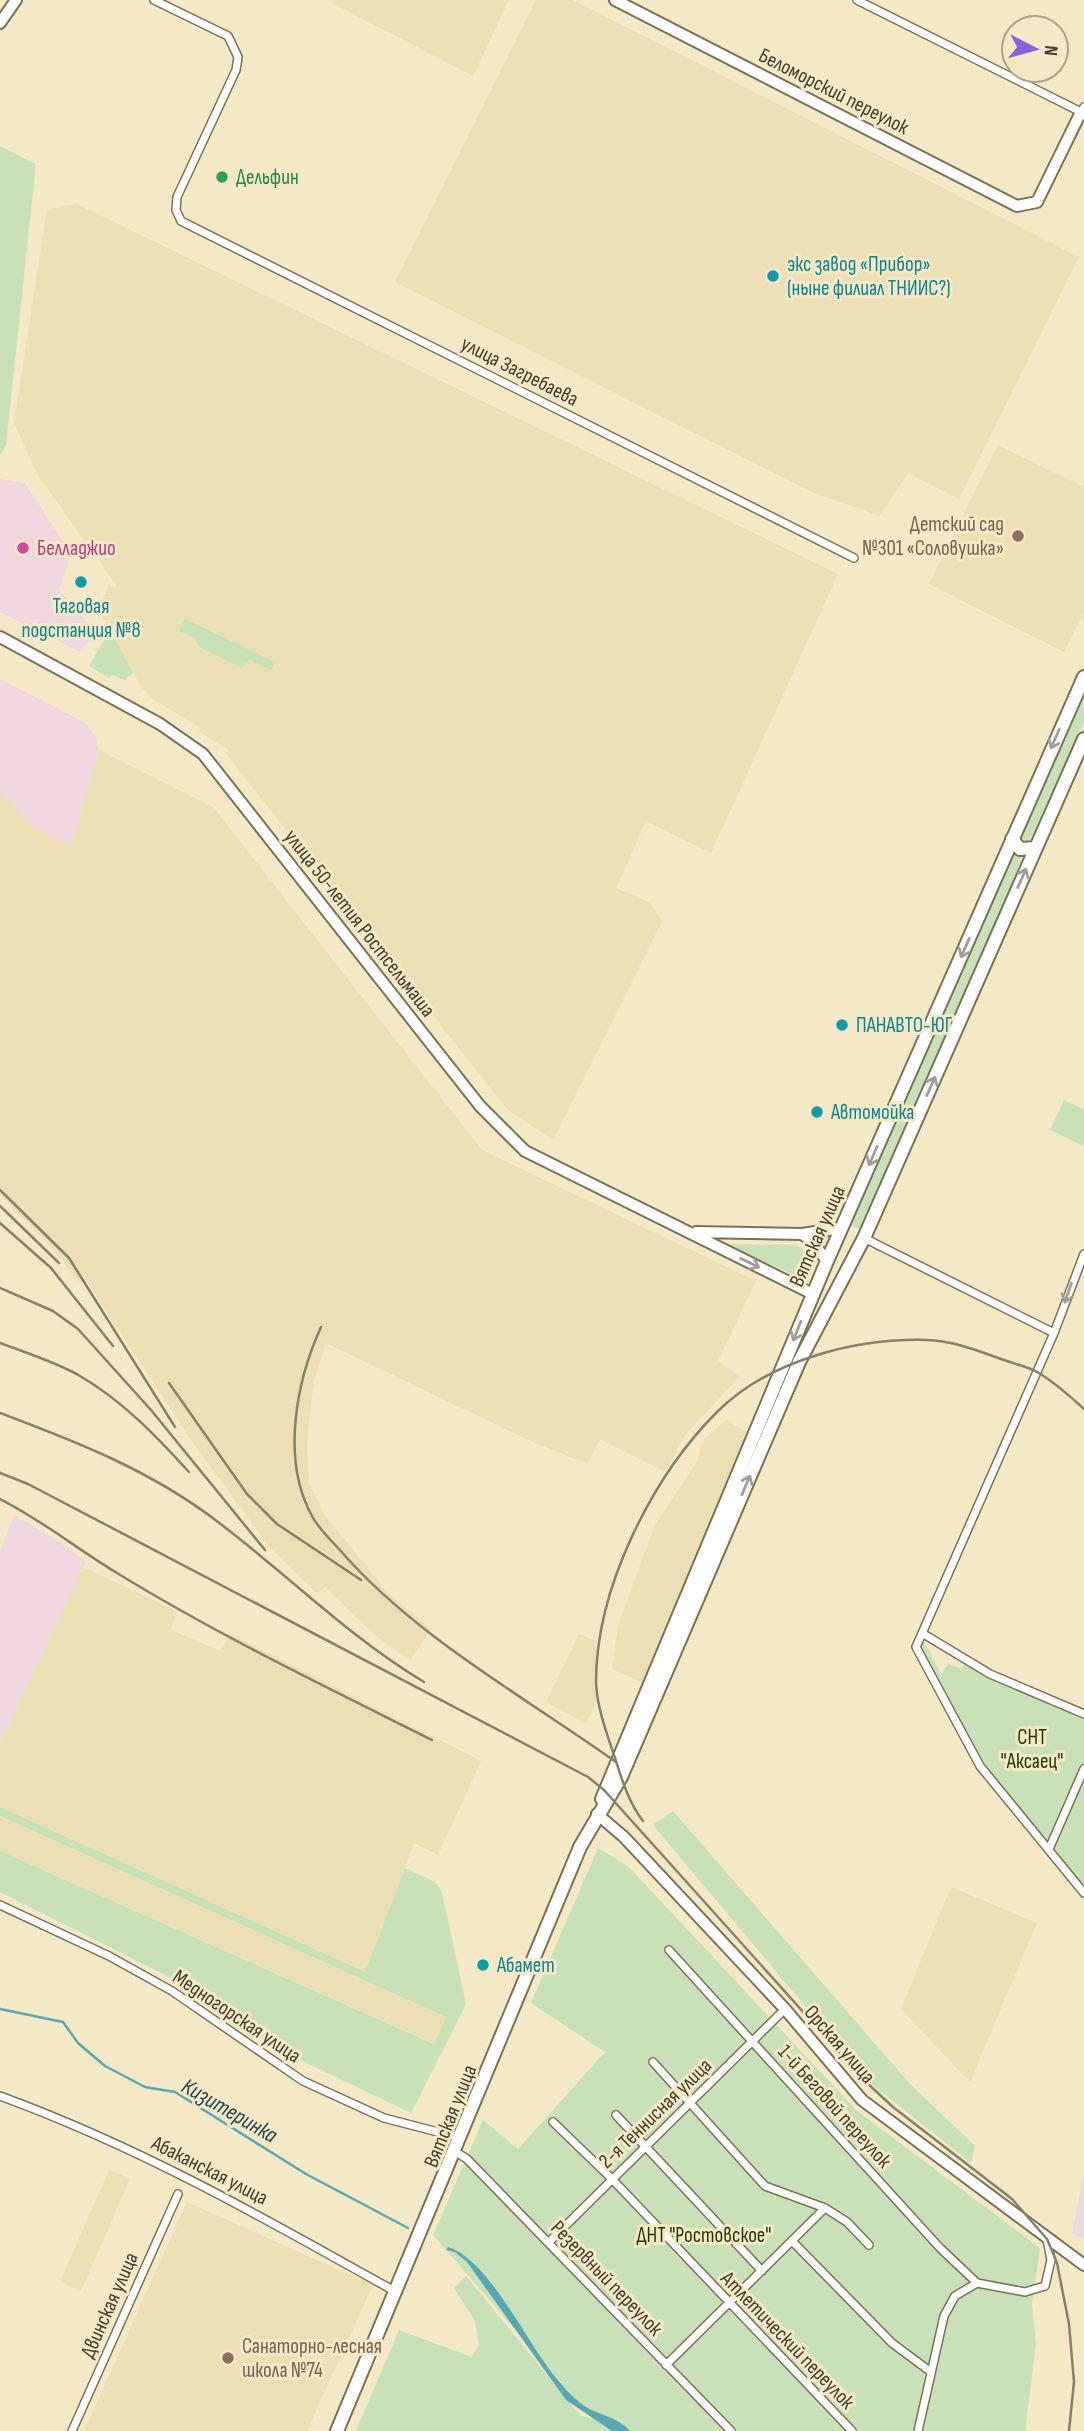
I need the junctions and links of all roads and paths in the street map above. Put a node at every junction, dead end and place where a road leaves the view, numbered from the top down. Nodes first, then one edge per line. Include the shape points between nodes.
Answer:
1 (16, 0) edge
2 (154, 0) edge
3 (615, 0) edge
4 (857, 0) edge
5 (0, 23) edge
6 (1083, 111) edge
7 (855, 558) dead end
8 (0, 637) edge
9 (1084, 677) edge
10 (1084, 739) edge
11 (1012, 839) junction
12 (1035, 848) junction
13 (841, 1228) junction
14 (690, 1232) junction
15 (802, 1234) junction
16 (864, 1238) junction
17 (1084, 1254) edge
18 (827, 1261) junction
19 (1075, 1272) junction
20 (1084, 1276) edge
21 (841, 1285) junction
22 (813, 1294) junction
23 (831, 1304) junction
24 (1054, 1333) junction
25 (922, 1633) junction
26 (1084, 1714) edge
27 (1084, 1769) edge
28 (597, 1814) junction
29 (1049, 1849) junction
30 (1084, 1893) edge
31 (0, 1905) edge
32 (669, 1950) dead end
33 (785, 2009) junction
34 (753, 2042) junction
35 (653, 2062) dead end
36 (0, 2096) edge
37 (690, 2103) junction
38 (616, 2115) dead end
39 (553, 2122) dead end
40 (462, 2138) junction
41 (646, 2146) junction
42 (456, 2152) junction
43 (612, 2179) junction
44 (178, 2194) dead end
45 (825, 2208) junction
46 (1047, 2239) junction
47 (550, 2242) junction
48 (793, 2242) junction
49 (869, 2245) dead end
50 (1084, 2265) edge
51 (762, 2271) junction
52 (977, 2283) junction
53 (397, 2292) junction
54 (728, 2303) junction
55 (666, 2364) junction
56 (931, 2372) junction
57 (72, 2431) edge
58 (337, 2431) edge
59 (731, 2431) edge
60 (852, 2431) edge
61 (918, 2431) edge

1 - 5 main road
2 - 7 street, улица Загребаева via 228,36 238,57 177,197 181,221
3 - 6 main road, Беломорский переулок via 1017,206 1037,202
4 - 6 street
8 - 14 main road, улица 50-летия Ростсельмаша via 160,724 203,754 480,1107 525,1151
9 -> 11 main road, Вятская улица
10 - 12 main road, Вятская улица
11 - 12 main road via 1020,849
11 -> 13 main road, Вятская улица
16 -> 12 main road, Вятская улица
13 - 15 main road
13 - 16 main road
13 - 18 main road, Вятская улица
14 - 15 main road
14 -> 22 main road, улица 50-летия Ростсельмаша
15 - 18 main road
16 - 21 main road, Вятская улица
16 - 24 street
17 - 19 street
18 - 21 main road
18 - 22 main road, Вятская улица
19 - 20 street
19 -> 24 street
21 - 23 main road, Вятская улица
22 - 23 main road
22 -> 28 main road, Вятская улица
28 -> 23 main road, Вятская улица via 621,1777 799,1362
24 - 25 street
25 - 26 street via 990,1674
25 - 29 street via 916,1647 980,1766
27 - 29 street
28 - 33 main road, Орская улица
28 - 40 main road, Вятская улица
29 - 30 street
31 - 40 street, Медногорская улица via 172,1991 303,2081 384,2118
32 - 34 street, 1-й Беговой переулок
33 - 34 street, 2-я Теннисная улица
33 - 46 main road, Орская улица via 862,2099
34 - 37 street, 2-я Теннисная улица
34 - 52 street, 1-й Беговой переулок
35 - 37 street
36 - 53 street, Абаканская улица via 66,2120 195,2179
37 - 41 street, 2-я Теннисная улица
37 - 45 street via 765,2186
38 - 41 street
39 - 43 street, Атлетический переулок
40 - 42 main road, Вятская улица
41 - 43 street, 2-я Теннисная улица
41 - 51 street
42 - 47 street, Резервный переулок
42 - 53 main road, Вятская улица
43 - 47 street, 2-я Теннисная улица
43 - 54 street, Атлетический переулок
44 - 57 street, Двинская улица
45 - 48 street
45 - 49 street
46 - 50 main road, Орская улица
46 - 52 street via 1051,2260 1045,2286 1025,2292
47 - 55 street, Резервный переулок
48 - 51 street
48 - 56 street via 892,2343
51 - 54 street
52 - 56 street via 955,2296 944,2316
53 - 58 main road, Вятская улица
54 - 55 street
54 - 60 street, Атлетический переулок
55 - 59 street, Резервный переулок
56 - 61 street

